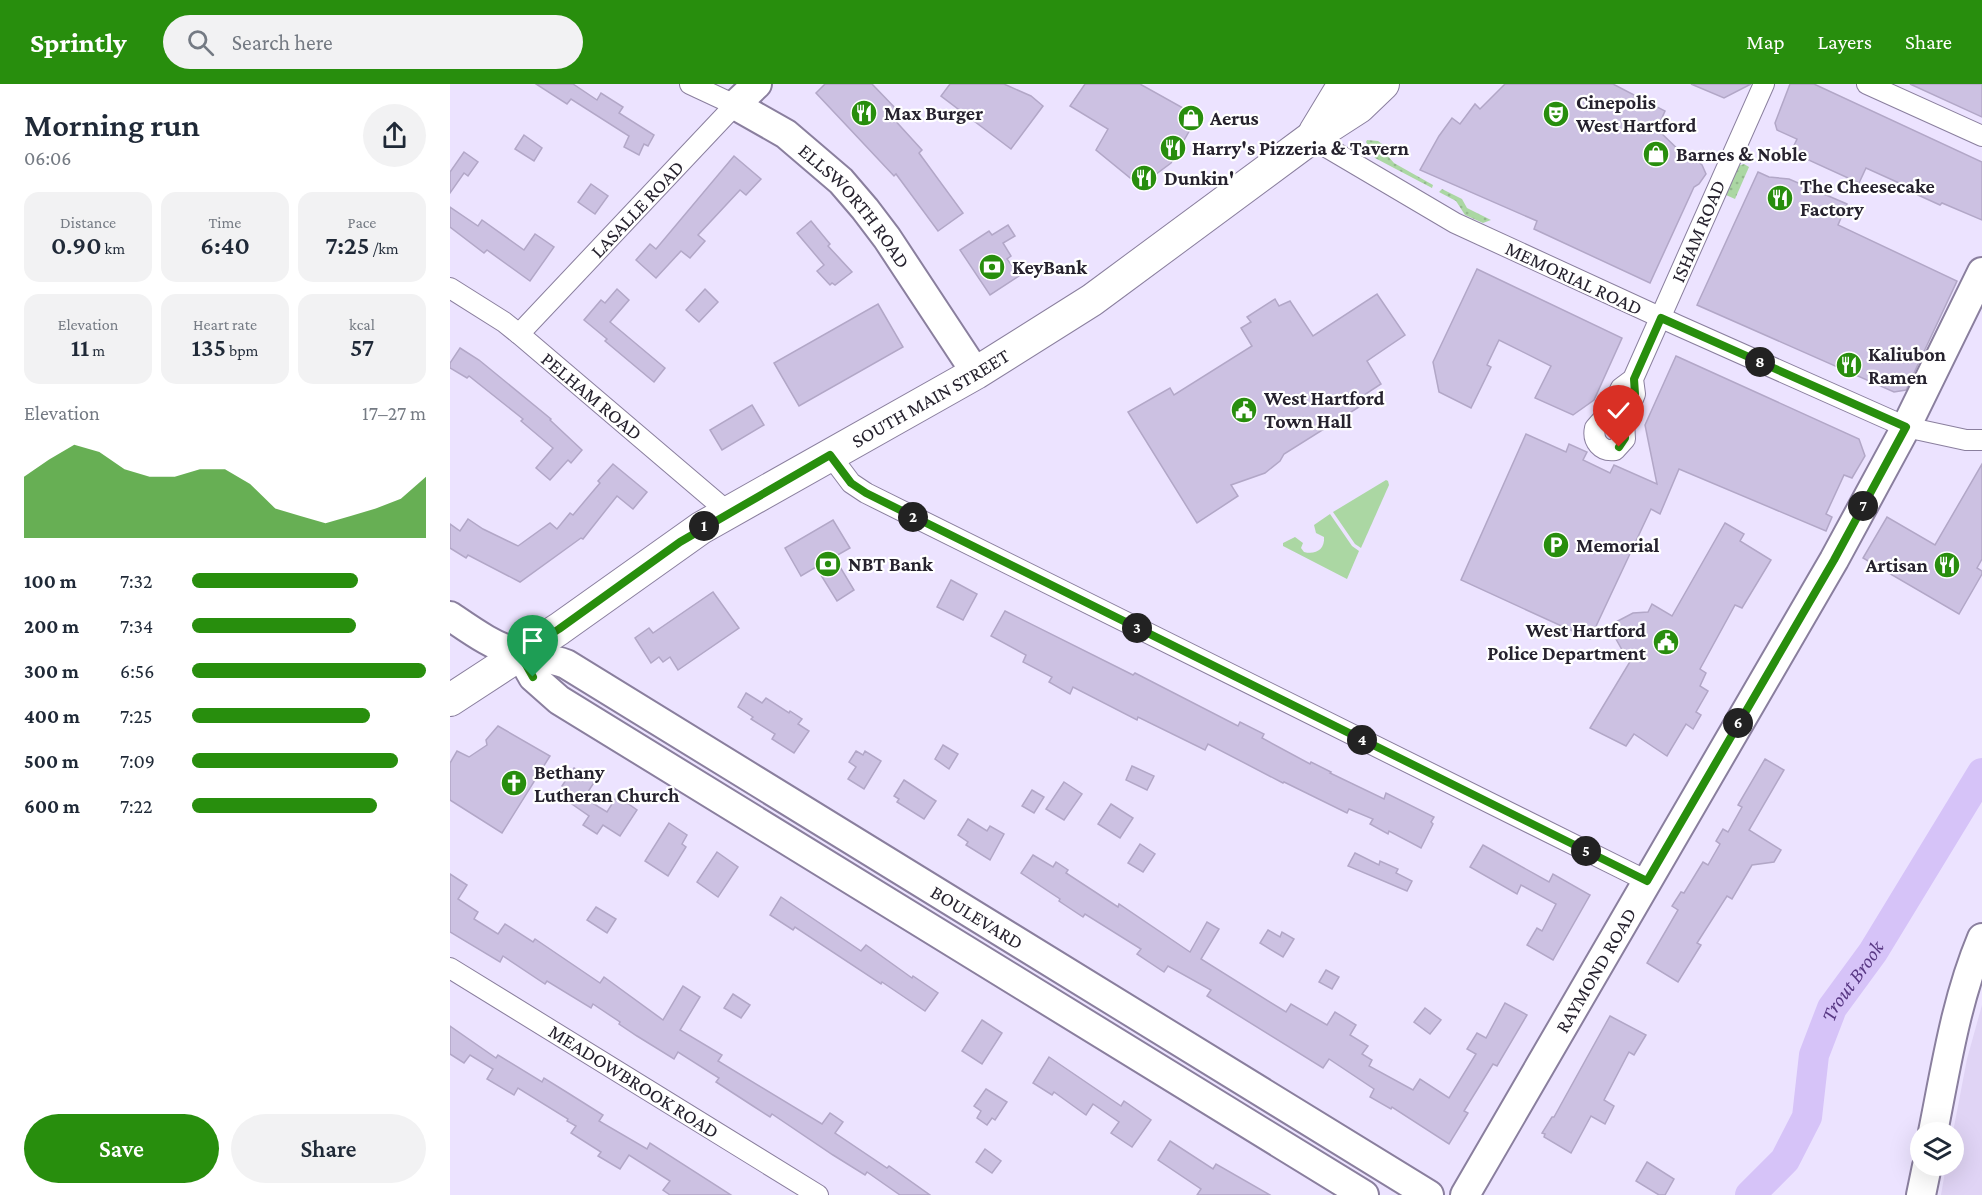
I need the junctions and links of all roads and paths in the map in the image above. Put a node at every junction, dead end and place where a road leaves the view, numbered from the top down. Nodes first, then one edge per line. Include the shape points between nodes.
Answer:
1 (690, 84) edge
2 (757, 84) edge
3 (1347, 84) edge
4 (1383, 84) edge
5 (1764, 84) edge
6 (1868, 84) edge
7 (735, 105) junction
8 (1982, 136) edge
9 (1311, 138) junction
10 (1982, 272) edge
11 (450, 288) edge
12 (1661, 318) junction
13 (519, 334) junction
14 (976, 373) junction
15 (1634, 379) dead end
16 (1906, 427) junction
17 (1982, 440) edge
18 (830, 455) junction
19 (728, 512) junction
20 (450, 616) edge
21 (520, 654) junction
22 (450, 700) edge
23 (770, 789) junction
24 (751, 819) junction
25 (1647, 881) junction
26 (995, 927) junction
27 (1982, 938) edge
28 (976, 957) junction
29 (450, 968) edge
30 (1218, 1065) junction
31 (1200, 1094) junction
32 (1935, 1122) edge
33 (1925, 1176) edge
34 (818, 1195) edge
35 (1364, 1195) edge
36 (1429, 1195) edge
37 (1465, 1195) edge
38 (1921, 1195) edge

1 - 7 street, ELLSWORTH ROAD
2 - 7 main road, LASALLE ROAD
3 - 9 main road, SOUTH MAIN STREET
4 - 9 main road, SOUTH MAIN STREET via 1359,107
5 - 12 street, ISHAM ROAD
6 - 8 street
7 - 13 street, LASALLE ROAD
7 - 14 main road, ELLSWORTH ROAD via 786,134 841,181 887,238
9 - 12 street, MEMORIAL ROAD via 1455,223
9 - 14 main road, SOUTH MAIN STREET via 1123,278
10 - 16 main road, RAYMOND ROAD
11 - 13 street, PELHAM ROAD
12 - 15 street, ISHAM ROAD
12 - 16 street, MEMORIAL ROAD
13 - 19 street, PELHAM ROAD
14 - 18 main road, SOUTH MAIN STREET
16 - 17 street, MEMORIAL ROAD
16 - 25 main road, RAYMOND ROAD via 1829,570
18 - 19 main road, SOUTH MAIN STREET
18 - 25 street via 851,483 866,493
19 - 21 main road, SOUTH MAIN STREET
20 - 21 main road, BOULEVARD via 493,643
21 - 22 main road, SOUTH MAIN STREET
21 - 23 main road, BOULEVARD via 566,664
21 - 24 main road, BOULEVARD via 533,677 559,700
23 - 24 main road
23 - 26 main road, BOULEVARD
24 - 28 main road, BOULEVARD
25 - 37 main road, RAYMOND ROAD
26 - 28 main road
26 - 30 main road, BOULEVARD
27 - 32 main road via 1958,1007
28 - 31 main road, BOULEVARD
29 - 34 street, MEADOWBROOK ROAD
30 - 31 main road
30 - 36 main road, BOULEVARD
31 - 35 main road, BOULEVARD
33 - 38 main road

